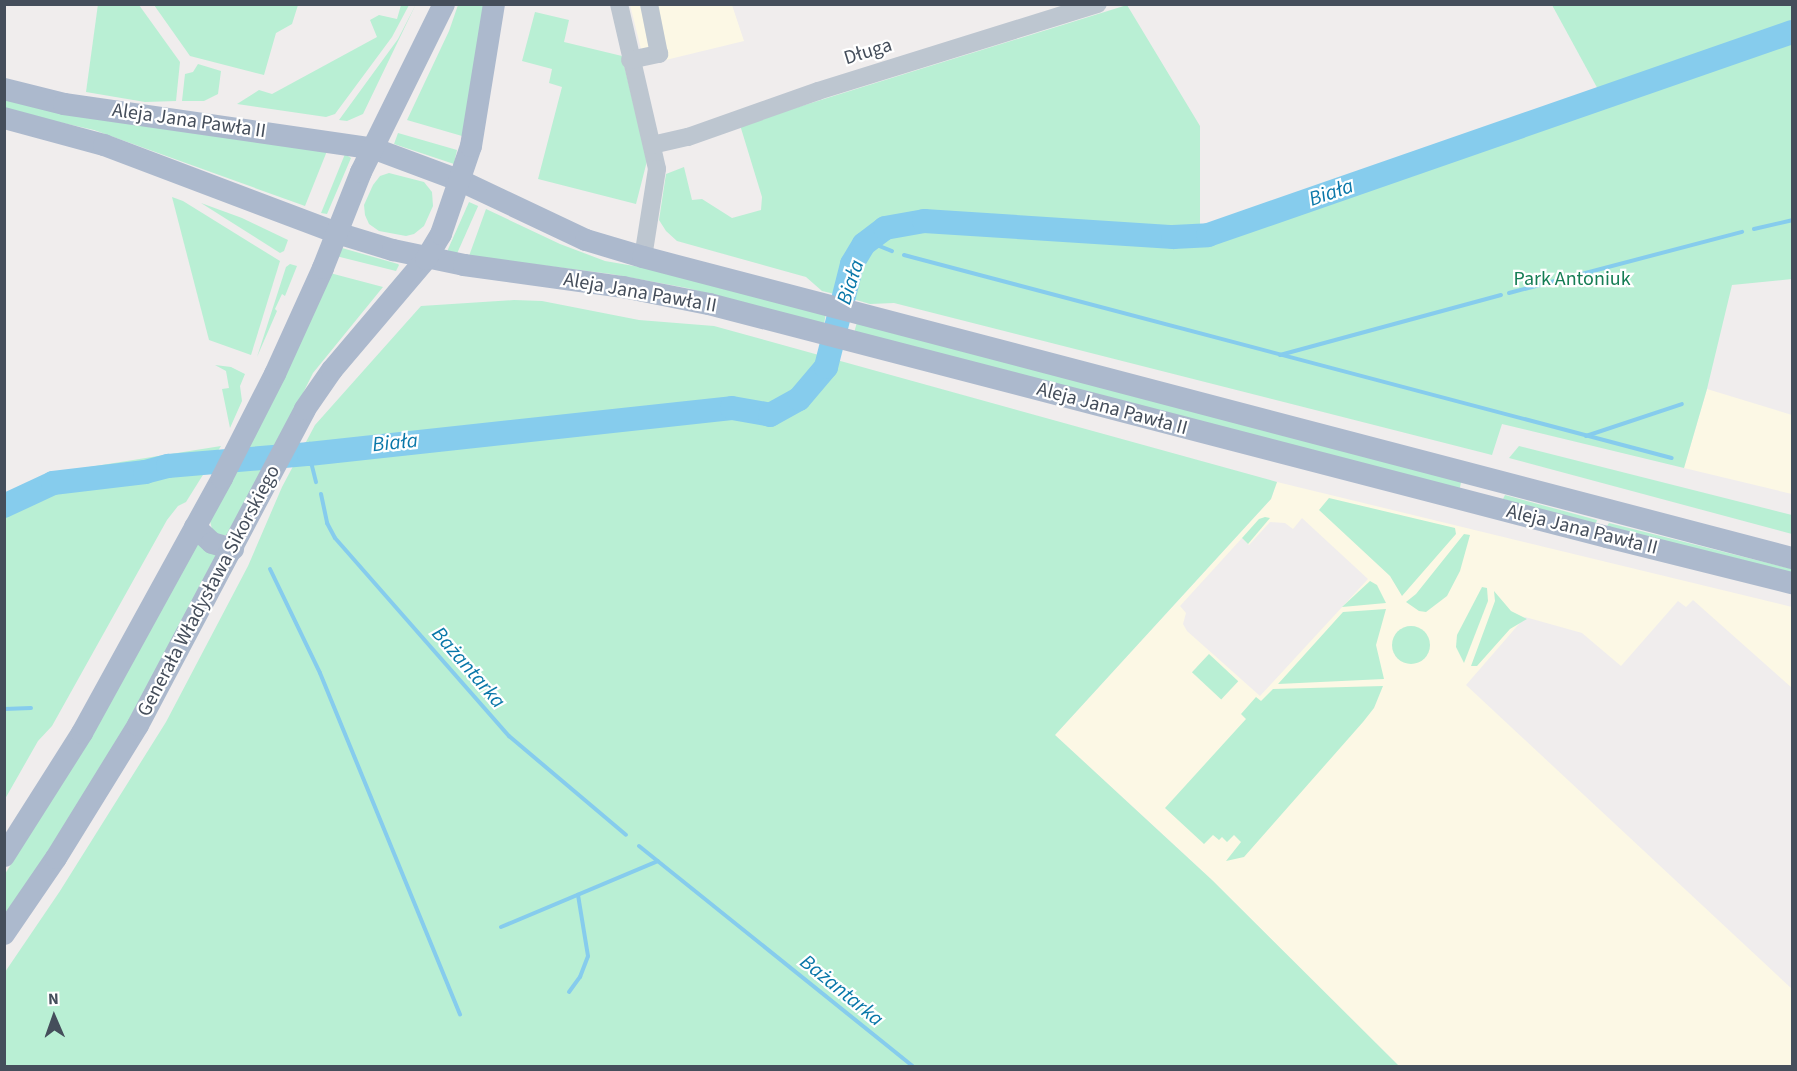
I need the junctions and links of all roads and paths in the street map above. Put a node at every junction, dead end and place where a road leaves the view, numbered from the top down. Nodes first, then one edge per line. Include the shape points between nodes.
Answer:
1 (444, 4) edge
2 (494, 4) edge
3 (619, 4) edge
4 (649, 4) edge
5 (1098, 4) edge
6 (630, 60) junction
7 (4, 89) edge
8 (4, 118) edge
9 (652, 145) junction
10 (375, 149) junction
11 (461, 181) junction
12 (337, 233) junction
13 (643, 257) junction
14 (426, 259) junction
15 (1613, 512) junction
16 (195, 527) junction
17 (1606, 537) junction
18 (233, 549) junction
19 (1792, 558) edge
20 (1792, 583) edge
21 (4, 856) edge
22 (4, 934) edge

1 - 10 main road
2 - 11 main road, Generała Władysława Sikorskiego via 471,146
3 - 6 street
4 - 6 street via 659,54
5 - 9 street, Długa via 818,91 688,137
6 - 9 street
7 - 10 main road, Aleja Jana Pawła II via 64,104
8 - 12 main road, Aleja Jana Pawła II via 104,145
9 - 13 street via 656,185
10 - 11 main road, Aleja Jana Pawła II
10 - 12 main road via 361,172
11 - 13 main road, Aleja Jana Pawła II via 586,240
11 - 14 main road, Generała Władysława Sikorskiego via 441,234
12 - 14 main road, Aleja Jana Pawła II
12 - 16 main road via 275,374
13 - 15 main road, Aleja Jana Pawła II
14 - 17 main road, Aleja Jana Pawła II via 623,287 709,304
14 - 18 main road, Generała Władysława Sikorskiego via 332,369 291,437
15 - 17 main road via 1605,516 1601,525
15 - 19 main road, Aleja Jana Pawła II
16 - 18 main road via 212,543
16 - 21 main road via 82,733
17 - 20 main road, Aleja Jana Pawła II
18 - 22 main road, Generała Władysława Sikorskiego via 138,725

